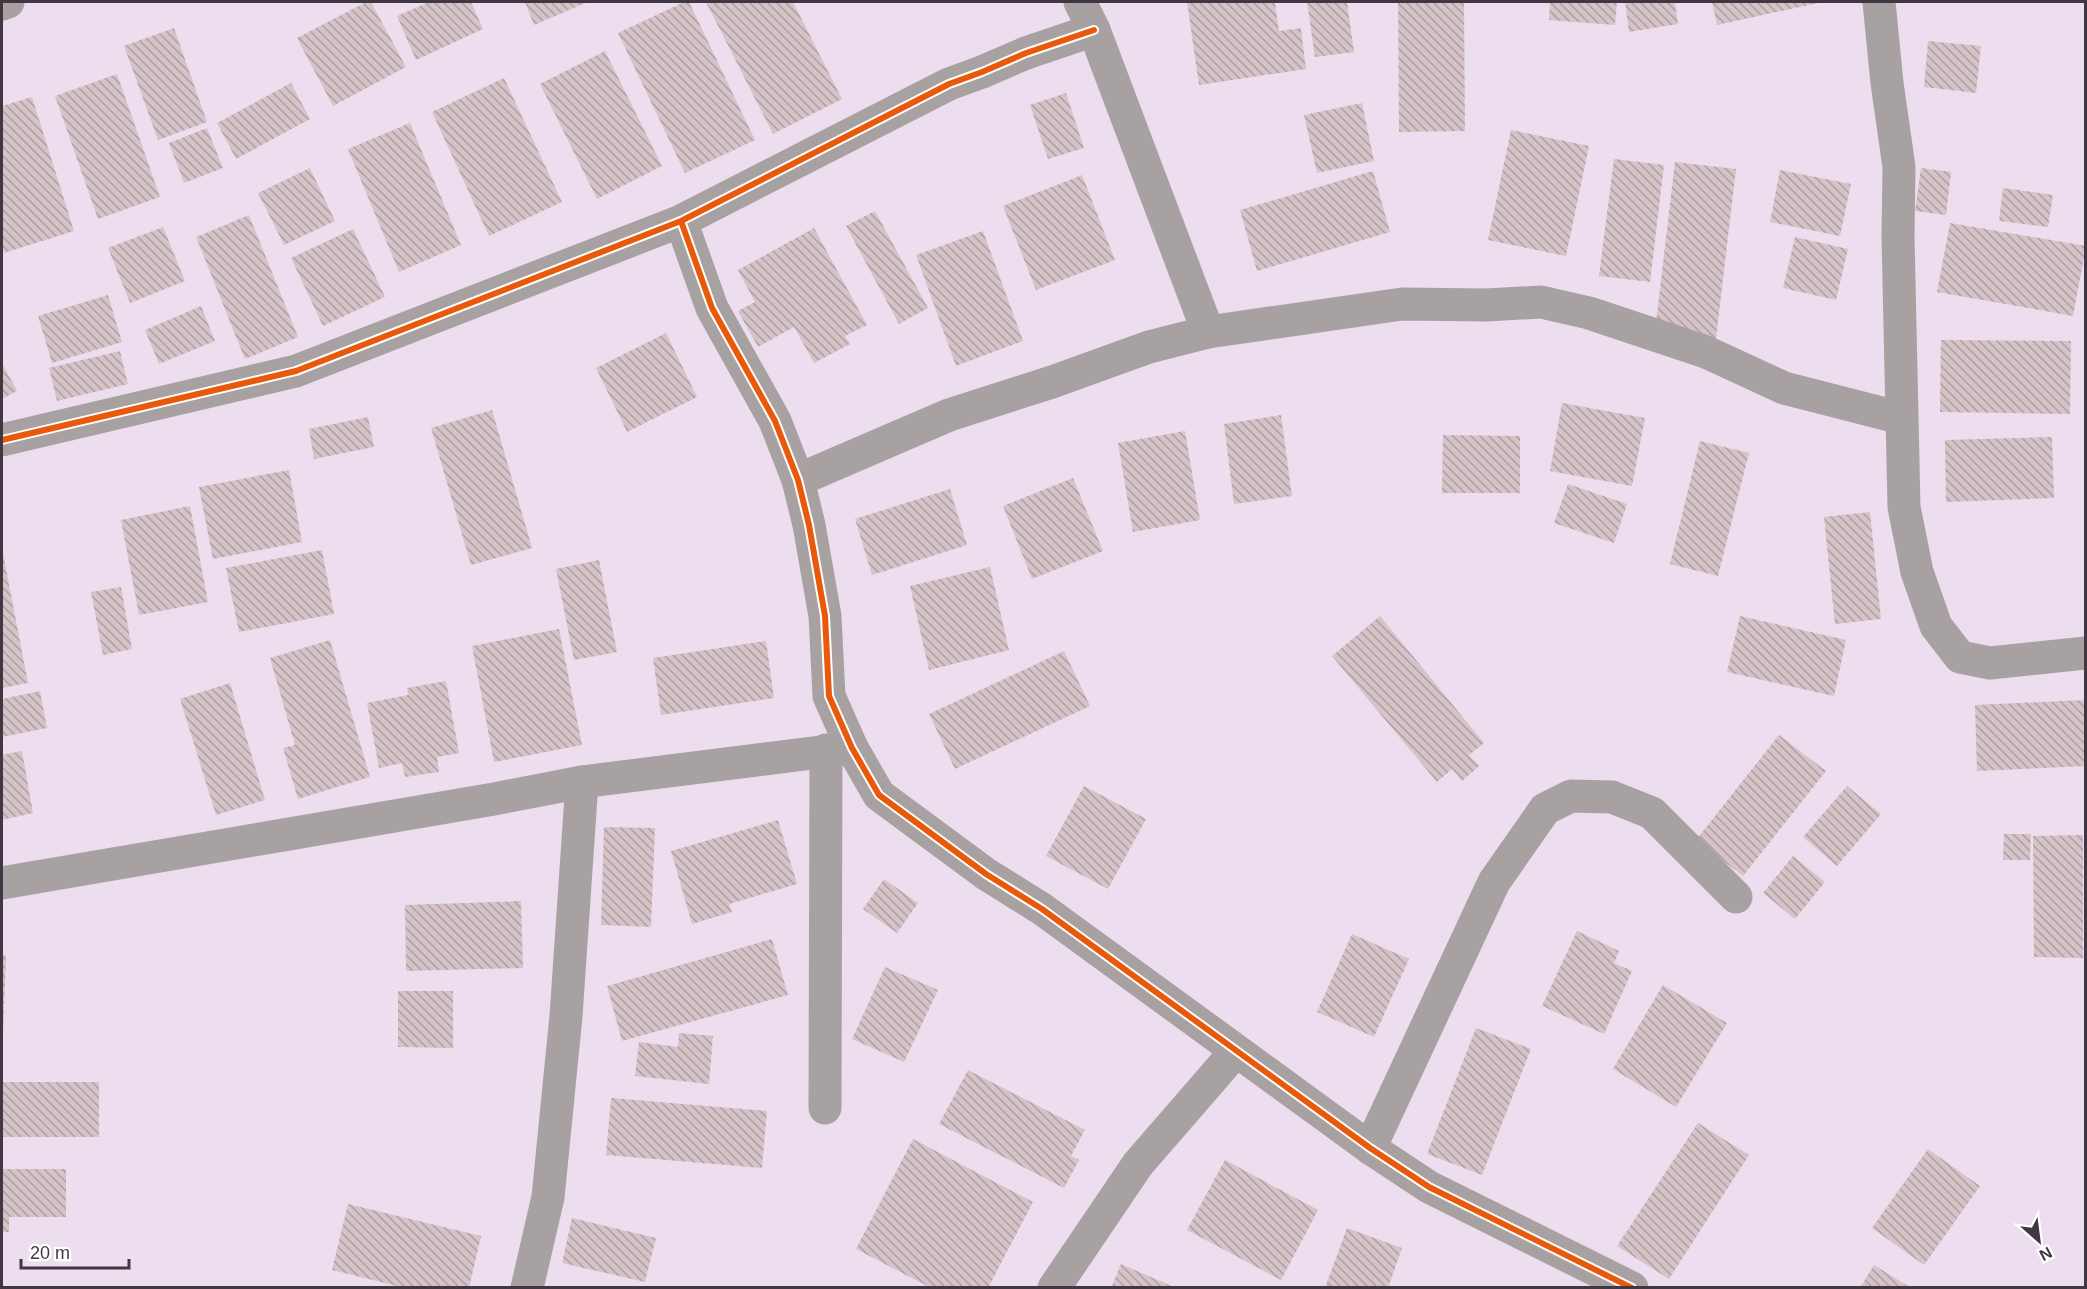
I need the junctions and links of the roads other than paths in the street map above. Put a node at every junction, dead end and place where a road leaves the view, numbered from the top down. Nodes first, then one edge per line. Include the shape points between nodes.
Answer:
1 (8, 2) edge
2 (1879, 2) edge
3 (2, 4) edge
4 (1087, 16) edge
5 (681, 221) junction
6 (1208, 332) junction
7 (1901, 417) junction
8 (2, 441) edge
9 (798, 480) junction
10 (2085, 654) edge
11 (839, 749) junction
12 (582, 782) junction
13 (2, 883) edge
14 (1736, 897) dead end
15 (1236, 1050) junction
16 (825, 1108) dead end
17 (1370, 1148) junction
18 (527, 1287) edge
19 (1054, 1287) edge
20 (1632, 1287) edge

1 - 3 street
2 - 7 street via 1899,167
4 - 5 street via 1026,53 949,84
4 - 6 street
5 - 8 street via 296,370
5 - 9 street via 712,308 775,421
6 - 7 street via 1402,304 1541,302 1589,313 1706,352 1784,388
6 - 9 street via 1149,347 949,415
7 - 10 street via 1904,507 1917,572 1936,626 1960,657 1990,663
9 - 11 street via 825,616 829,696
11 - 12 street
11 - 15 street via 879,795
11 - 16 street
12 - 13 street
12 - 18 street via 566,1016 548,1197
14 - 17 street via 1652,813 1612,797 1591,796 1571,796 1545,809 1494,882
15 - 17 street
15 - 19 street via 1138,1164
17 - 20 street via 1429,1186

